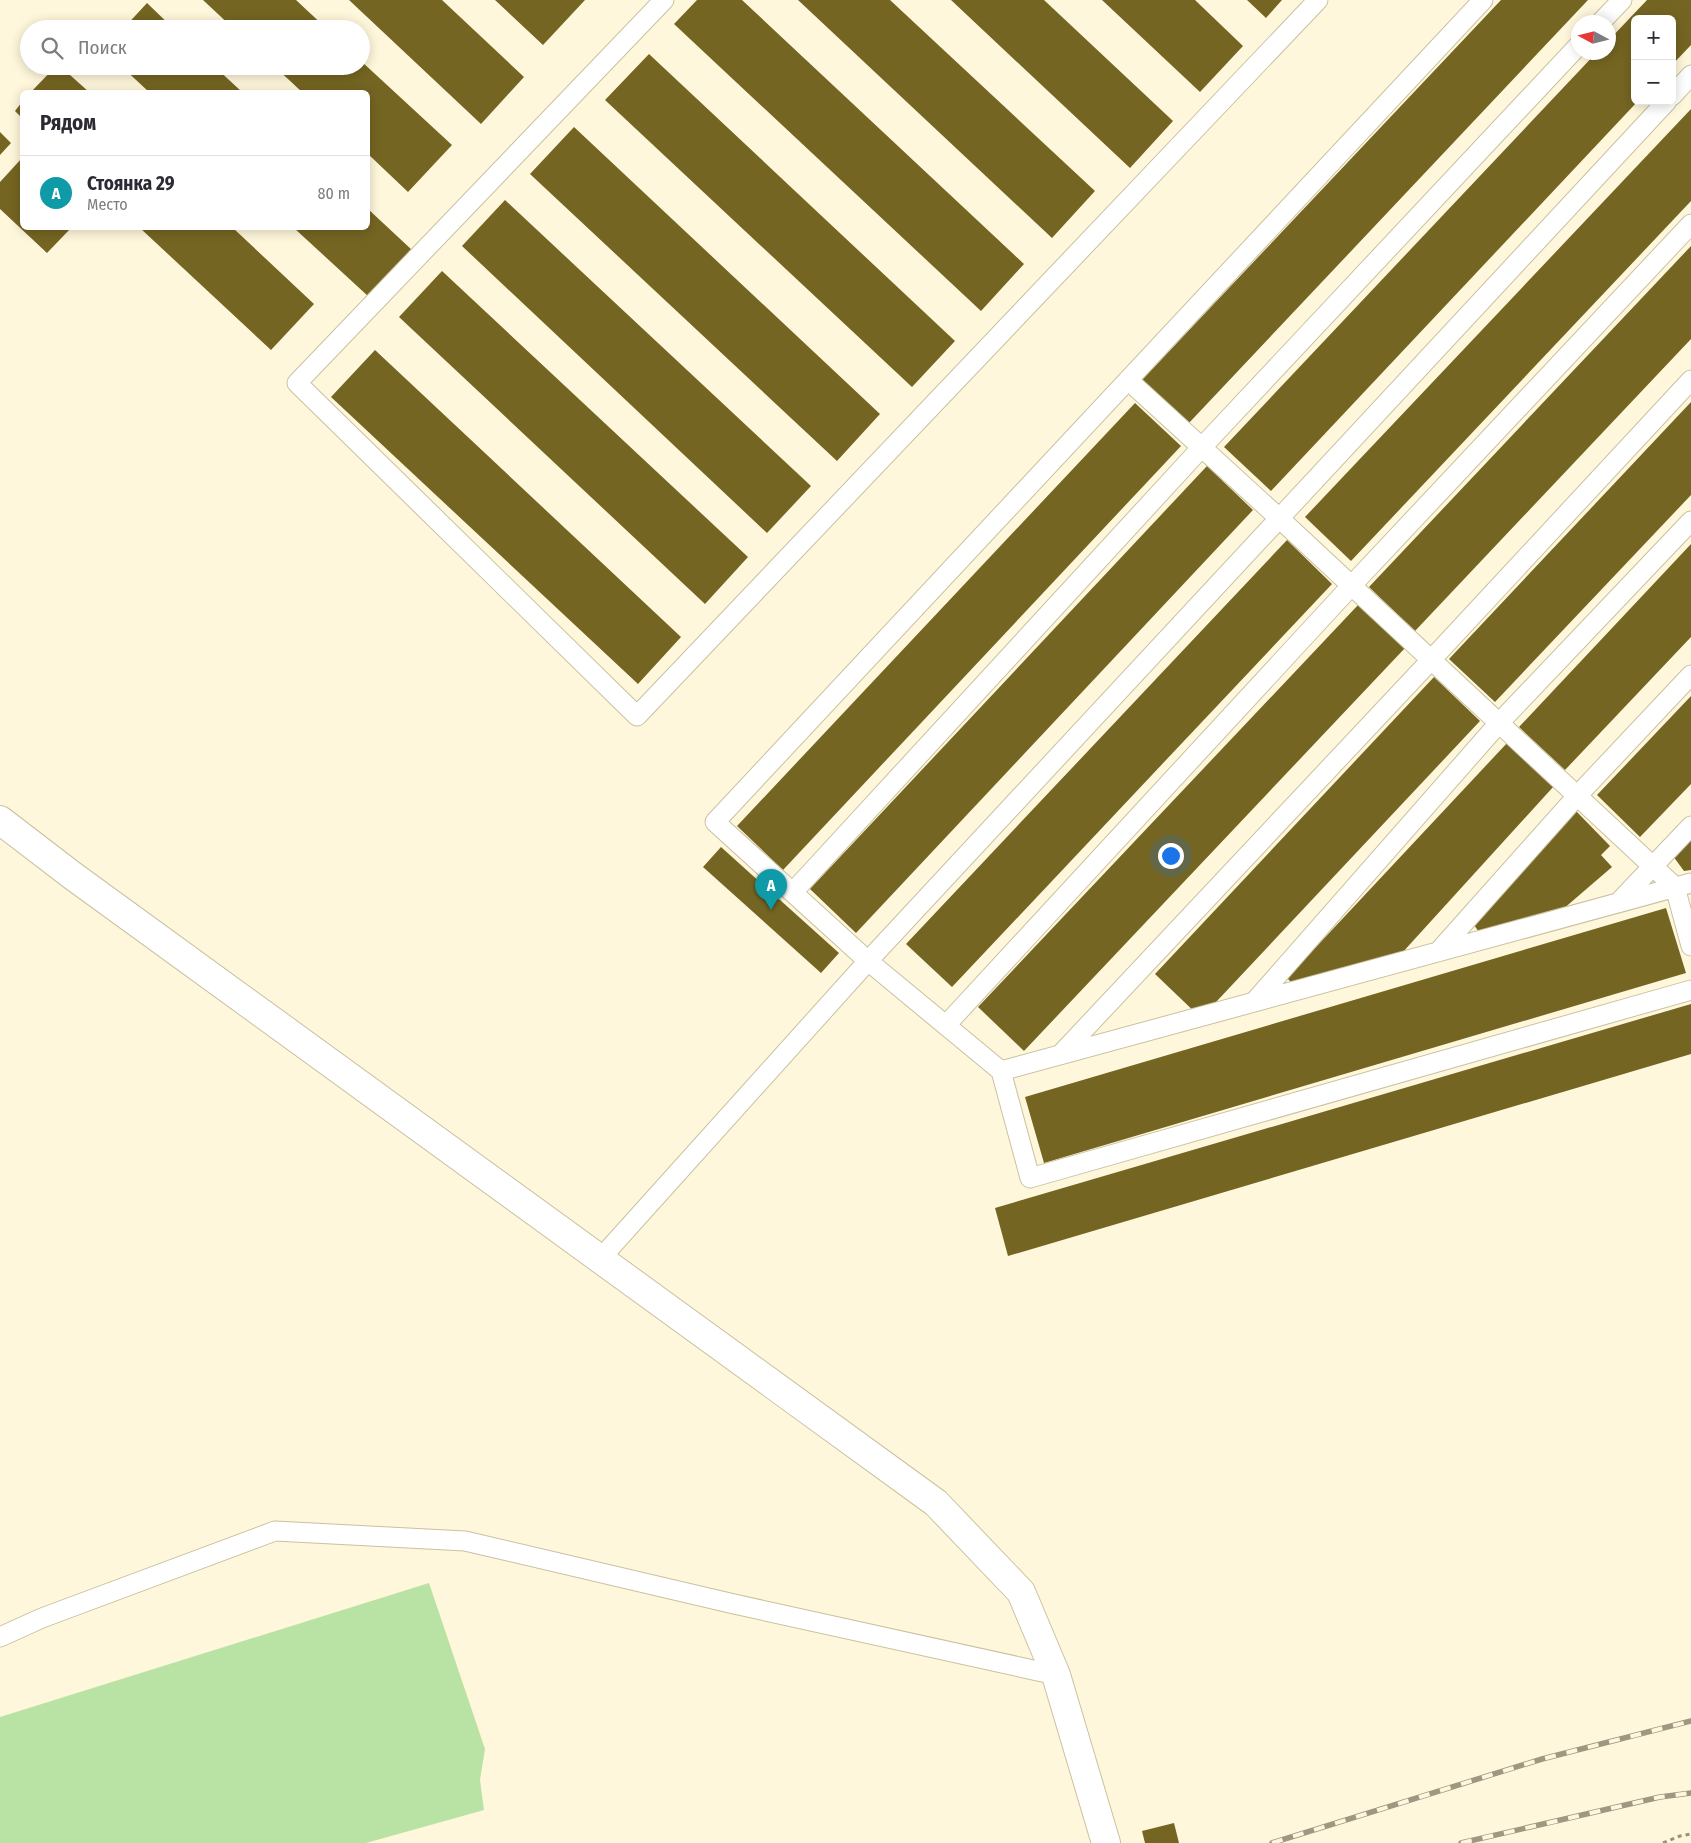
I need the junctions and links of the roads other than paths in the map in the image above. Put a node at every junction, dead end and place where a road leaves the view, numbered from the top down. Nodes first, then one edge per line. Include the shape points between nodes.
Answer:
1 (664, 0) edge
2 (1318, 0) edge
3 (1483, 0) edge
4 (1622, 0) edge
5 (1608, 15) edge
6 (1571, 53) edge
7 (1691, 76) edge
8 (1676, 92) edge
9 (1663, 105) edge
10 (1691, 224) edge
11 (1128, 380) junction
12 (1691, 380) edge
13 (1202, 447) junction
14 (1279, 518) junction
15 (1691, 521) edge
16 (1352, 585) junction
17 (1431, 660) junction
18 (1691, 675) edge
19 (1499, 723) junction
20 (1576, 796) junction
21 (0, 820) edge
22 (1691, 826) edge
23 (1652, 866) junction
24 (1683, 885) edge
25 (792, 892) junction
26 (1618, 903) junction
27 (1691, 946) edge
28 (1438, 952) junction
29 (868, 961) junction
30 (1691, 990) edge
31 (1255, 1002) junction
32 (946, 1025) junction
33 (1060, 1054) junction
34 (1001, 1071) junction
35 (600, 1259) junction
36 (0, 1637) edge
37 (1056, 1675) junction
38 (1106, 1843) edge

1 - 2 lane via 297,383 637,716
3 - 11 lane
4 - 5 lane
6 - 13 lane
7 - 8 lane
9 - 14 lane
10 - 16 lane
11 - 13 lane
11 - 25 lane via 715,822
12 - 17 lane
13 - 14 lane
13 - 25 lane
14 - 16 lane
14 - 29 lane
15 - 19 lane
16 - 17 lane
16 - 32 lane
17 - 19 lane
17 - 33 lane
18 - 20 lane
19 - 20 lane
19 - 31 lane
20 - 23 lane
20 - 28 lane
21 - 35 street
22 - 23 lane
23 - 24 lane
23 - 26 lane
24 - 26 lane
24 - 27 lane
25 - 29 lane
26 - 28 lane
28 - 31 lane
29 - 32 lane
29 - 35 lane
30 - 34 lane via 1030,1178
31 - 33 lane
32 - 34 lane
33 - 34 lane
35 - 37 street via 936,1503 1022,1592
36 - 37 lane via 42,1618 275,1531 465,1541 744,1607
37 - 38 street

